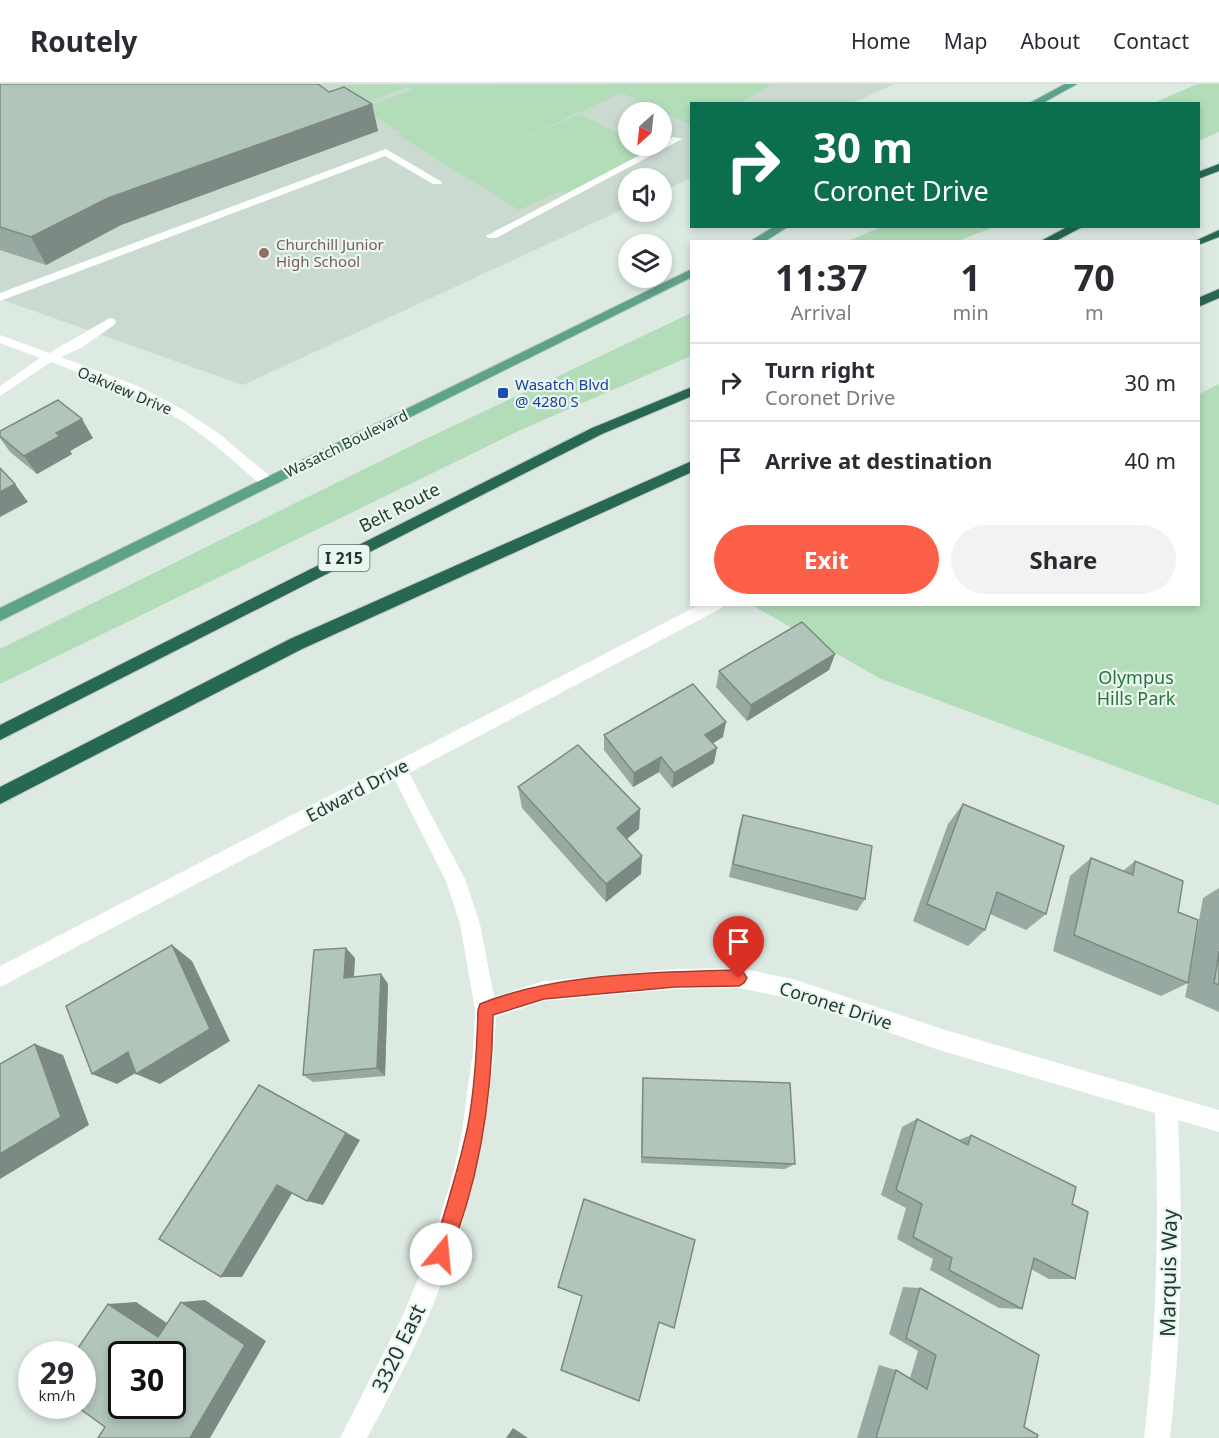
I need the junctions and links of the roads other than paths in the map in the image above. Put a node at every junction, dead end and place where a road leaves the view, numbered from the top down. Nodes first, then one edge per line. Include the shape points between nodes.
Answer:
1 (1072, 84) edge
2 (1037, 102) edge
3 (677, 139) dead end
4 (1219, 167) edge
5 (1200, 175) edge
6 (437, 182) dead end
7 (780, 228) edge
8 (1075, 228) edge
9 (1219, 232) edge
10 (492, 237) dead end
11 (758, 240) edge
12 (1048, 240) edge
13 (1200, 241) edge
14 (690, 273) edge
15 (1219, 293) edge
16 (0, 297) edge
17 (1200, 302) edge
18 (110, 322) dead end
19 (0, 339) edge
20 (49, 358) junction
21 (0, 392) edge
22 (690, 392) edge
23 (690, 467) edge
24 (690, 474) edge
25 (267, 482) junction
26 (631, 492) junction
27 (712, 606) edge
28 (0, 615) edge
29 (0, 733) edge
30 (398, 769) junction
31 (0, 796) edge
32 (0, 977) edge
33 (486, 1010) junction
34 (1166, 1107) junction
35 (1219, 1121) edge
36 (353, 1438) edge
37 (1157, 1438) edge

1 - 2 main road
3 - 10 street
4 - 5 highway
6 - 16 street via 386,152
7 - 11 main road
8 - 12 highway
9 - 13 highway
14 - 25 main road, Wasatch Boulevard
15 - 17 highway
18 - 20 street
19 - 20 street, Oakview Drive
20 - 21 street
20 - 25 street, Oakview Drive via 143,394 180,414
22 - 29 highway, Belt Route / I 215 via 597,431
23 - 26 highway
24 - 26 highway
25 - 28 main road, Wasatch Boulevard
26 - 31 highway via 296,644
27 - 30 street, Edward Drive
30 - 32 street, Edward Drive
30 - 33 street via 455,879 470,924
33 - 34 street, Coronet Drive via 544,991 675,979 739,978 793,989 942,1040
33 - 36 street, 3320 East via 478,1113 462,1187 441,1254 412,1324
34 - 35 street, Coronet Drive
34 - 37 street, Marquis Way via 1170,1267

